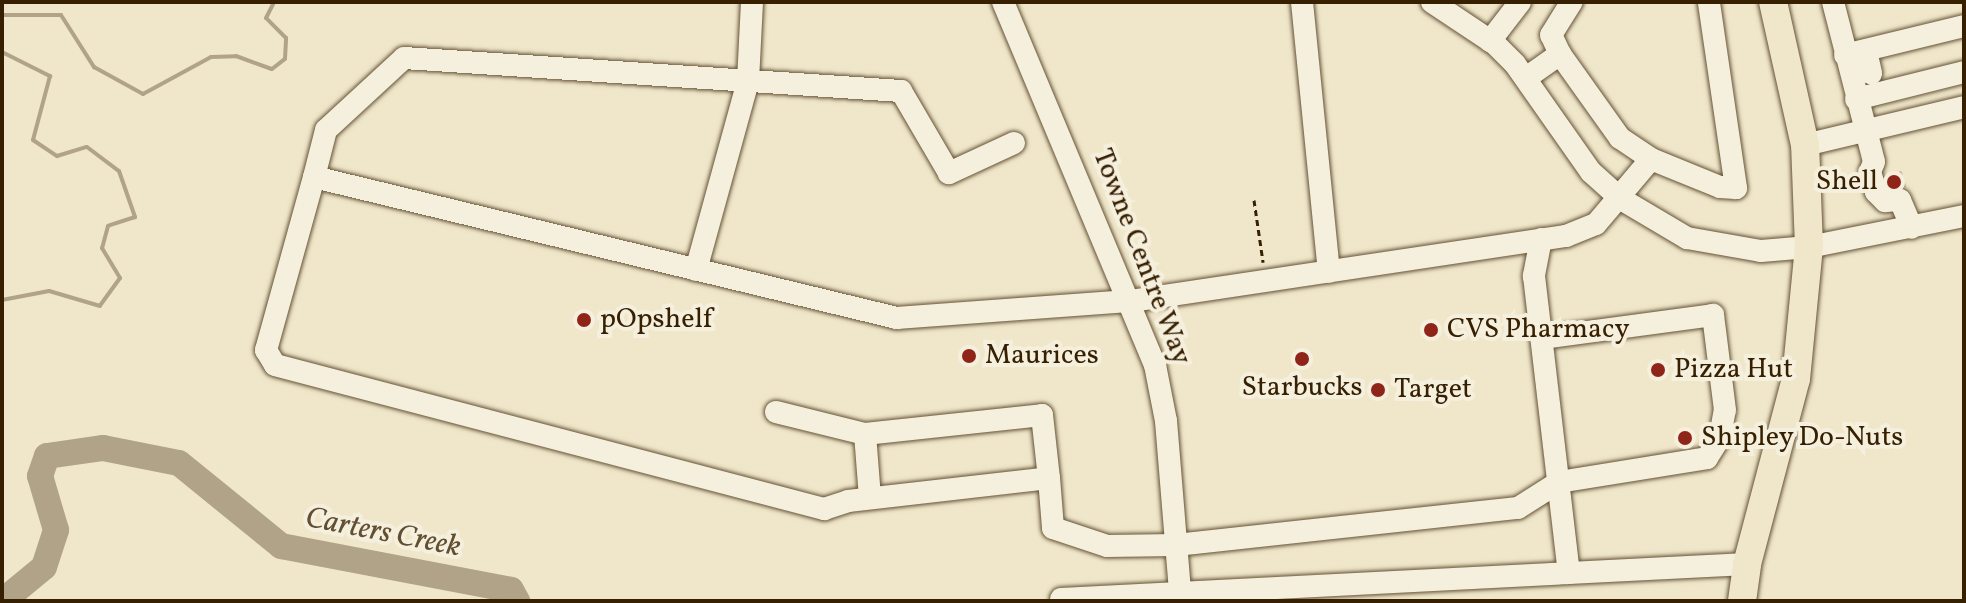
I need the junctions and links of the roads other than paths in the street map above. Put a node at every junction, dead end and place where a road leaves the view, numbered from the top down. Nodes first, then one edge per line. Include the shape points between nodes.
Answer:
1 (752, 2) edge
2 (1003, 2) edge
3 (1302, 2) edge
4 (1432, 2) edge
5 (1520, 2) edge
6 (1572, 2) edge
7 (1709, 2) edge
8 (1773, 2) edge
9 (1833, 2) edge
10 (1964, 26) edge
11 (1490, 41) junction
12 (1856, 53) junction
13 (1560, 54) junction
14 (1964, 72) edge
15 (1526, 78) junction
16 (748, 81) junction
17 (1868, 87) junction
18 (1964, 107) edge
19 (1864, 132) junction
20 (1014, 143) dead end
21 (1805, 145) junction
22 (1651, 159) junction
23 (314, 177) junction
24 (1621, 199) junction
25 (1964, 216) edge
26 (1912, 228) junction
27 (1541, 239) junction
28 (1809, 247) junction
29 (696, 270) junction
30 (1329, 272) junction
31 (1131, 301) junction
32 (1542, 338) junction
33 (776, 412) dead end
34 (865, 434) junction
35 (1049, 478) junction
36 (1559, 482) junction
37 (870, 498) junction
38 (1176, 545) junction
39 (1747, 564) junction
40 (1569, 573) junction
41 (1180, 593) junction
42 (1061, 599) dead end
43 (1742, 601) edge

1 - 16 street
2 - 31 street, Towne Centre Way
3 - 30 street
4 - 11 street
5 - 11 street
6 - 13 street via 1551,35
7 - 22 street via 1736,188 1720,187
8 - 21 main road
9 - 12 street
10 - 12 street
11 - 15 street
12 - 17 street
13 - 15 street
13 - 22 street via 1620,138
14 - 17 street
15 - 24 street via 1591,172
16 - 20 street via 901,91 949,173
16 - 23 street via 404,58 326,130
16 - 29 street
17 - 19 street
18 - 19 street
19 - 21 street
19 - 26 street
21 - 28 main road
22 - 24 street
23 - 29 street
23 - 37 street via 266,350 275,365 824,509
24 - 27 street via 1596,224
24 - 28 street via 1659,224 1712,245 1761,251
25 - 26 street
26 - 28 street
27 - 30 street
27 - 32 street via 1534,276
28 - 39 main road via 1796,379
29 - 31 street via 897,318
30 - 31 street
31 - 38 street, Towne Centre Way via 1155,365 1166,421
32 - 36 street
32 - 36 street via 1713,315 1724,384 1720,437 1707,458
33 - 34 street
34 - 35 street via 1042,415
34 - 37 street
35 - 37 street
35 - 38 street via 1053,528 1107,546
36 - 38 street via 1518,508
36 - 40 street
38 - 41 street, Towne Centre Way
39 - 40 street
39 - 43 main road
40 - 41 street
41 - 42 street

